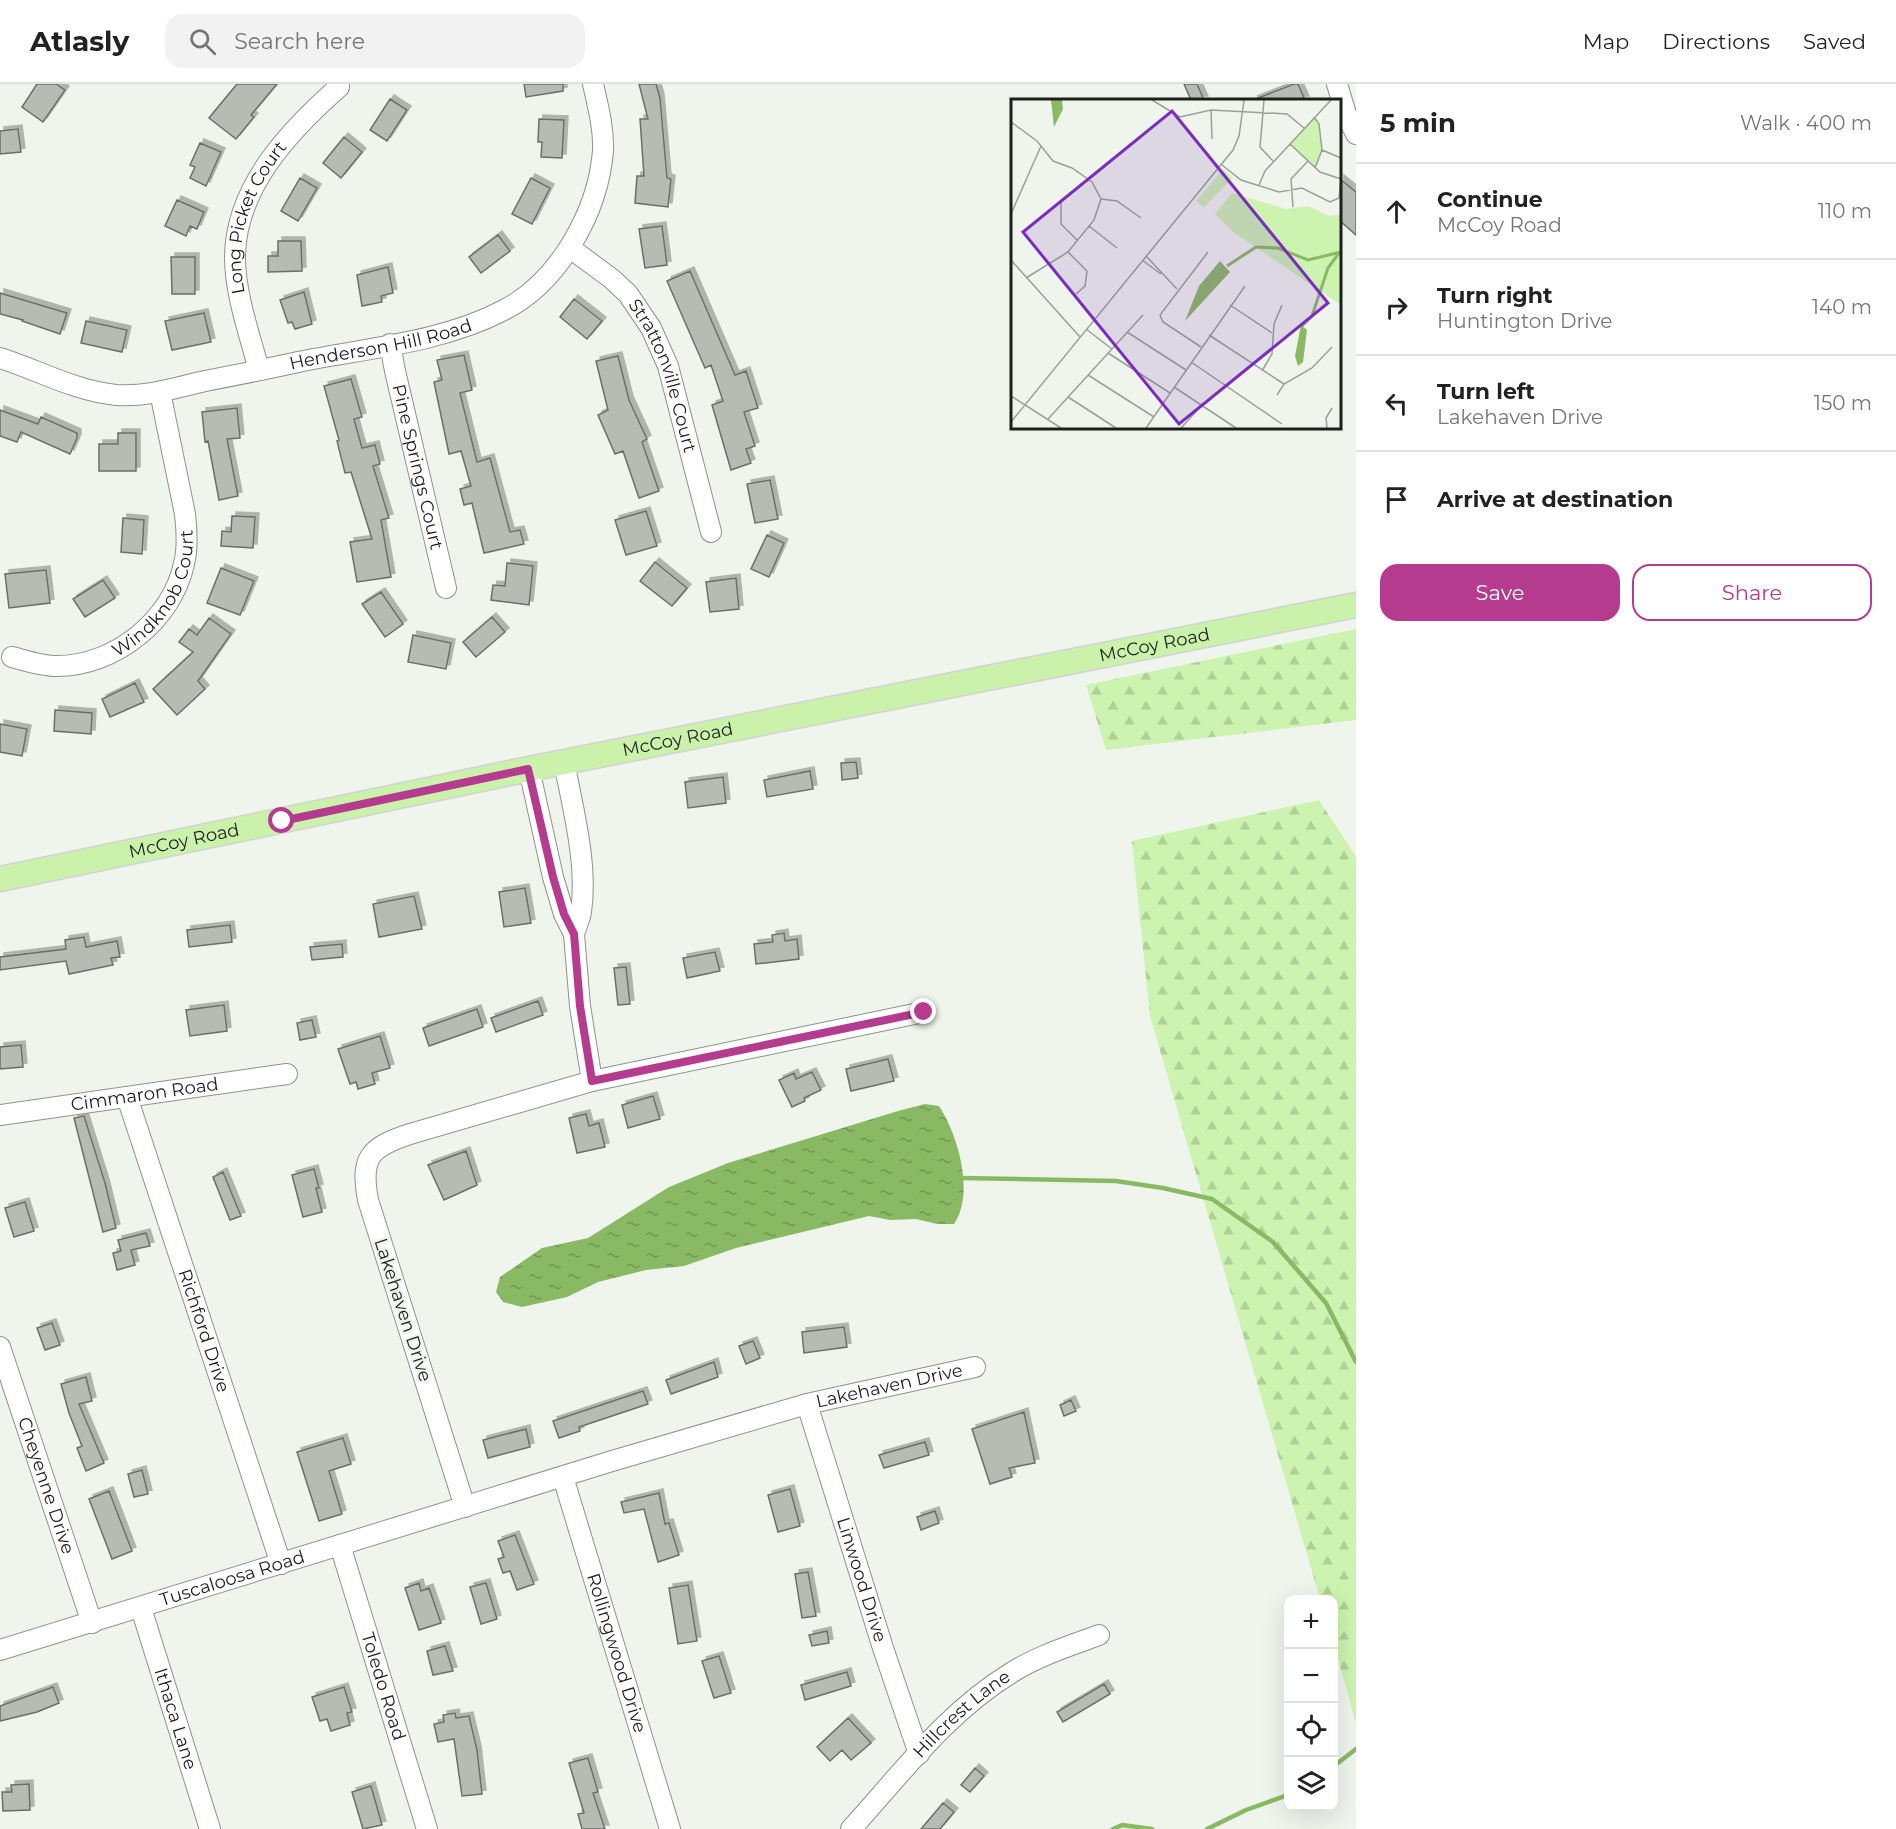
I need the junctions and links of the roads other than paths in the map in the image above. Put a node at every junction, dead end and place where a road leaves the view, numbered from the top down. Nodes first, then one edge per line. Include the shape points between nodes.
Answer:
1 (593, 84) edge
2 (1337, 84) edge
3 (339, 87) dead end
4 (1356, 134) edge
5 (570, 248) junction
6 (390, 344) junction
7 (0, 358) edge
8 (259, 370) junction
9 (160, 392) junction
10 (711, 532) dead end
11 (446, 588) dead end
12 (1356, 605) edge
13 (12, 657) dead end
14 (564, 762) junction
15 (528, 769) junction
16 (0, 879) edge
17 (574, 934) junction
18 (924, 1012) dead end
19 (287, 1074) dead end
20 (592, 1081) junction
21 (127, 1097) junction
22 (0, 1115) edge
23 (0, 1347) edge
24 (975, 1366) dead end
25 (807, 1404) junction
26 (562, 1477) junction
27 (465, 1507) junction
28 (340, 1545) junction
29 (280, 1564) junction
30 (141, 1608) junction
31 (92, 1623) junction
32 (1099, 1635) dead end
33 (0, 1650) edge
34 (919, 1754) junction
35 (210, 1829) edge
36 (427, 1829) edge
37 (670, 1829) edge
38 (851, 1829) edge

1 - 5 street, Henderson Hill Road via 603,153 584,222
2 - 4 street
3 - 8 street, Long Picket Court via 299,124 266,166 242,213 235,260
5 - 6 street, Henderson Hill Road via 526,296 504,310 446,333
5 - 10 street, Strattonville Court via 628,294 651,328 668,366
6 - 8 street, Henderson Hill Road
6 - 11 street, Pine Springs Court
7 - 9 street, Henderson Hill Road via 94,392
8 - 9 street, Henderson Hill Road
9 - 13 street, Windknob Court via 187,531 184,565 163,610 143,632 124,645 79,664 57,666
12 - 14 main road, McCoy Road
14 - 15 main road, McCoy Road
14 - 17 street via 577,826 582,884 581,914
15 - 16 main road, McCoy Road
15 - 17 street via 553,877
17 - 20 street
18 - 20 street, Lakehaven Drive
19 - 21 street, Cimmaron Road
20 - 27 street, Lakehaven Drive via 390,1141 378,1148 365,1167 368,1200
21 - 22 street, Cimmaron Road
21 - 29 street, Richford Drive
23 - 31 street, Cheyenne Drive
24 - 25 street, Lakehaven Drive
25 - 26 street, Lakehaven Drive
25 - 34 street, Linwood Drive
26 - 27 street, Lakehaven Drive
26 - 37 street, Rollingwood Drive
27 - 28 street, Tuscaloosa Road
28 - 29 street, Tuscaloosa Road
28 - 36 street, Toledo Road
29 - 30 street, Tuscaloosa Road
30 - 31 street, Tuscaloosa Road
30 - 35 street, Ithaca Lane
31 - 33 street, Tuscaloosa Road
32 - 34 street, Hillcrest Lane via 1013,1671 961,1710
34 - 38 street, Hillcrest Lane

